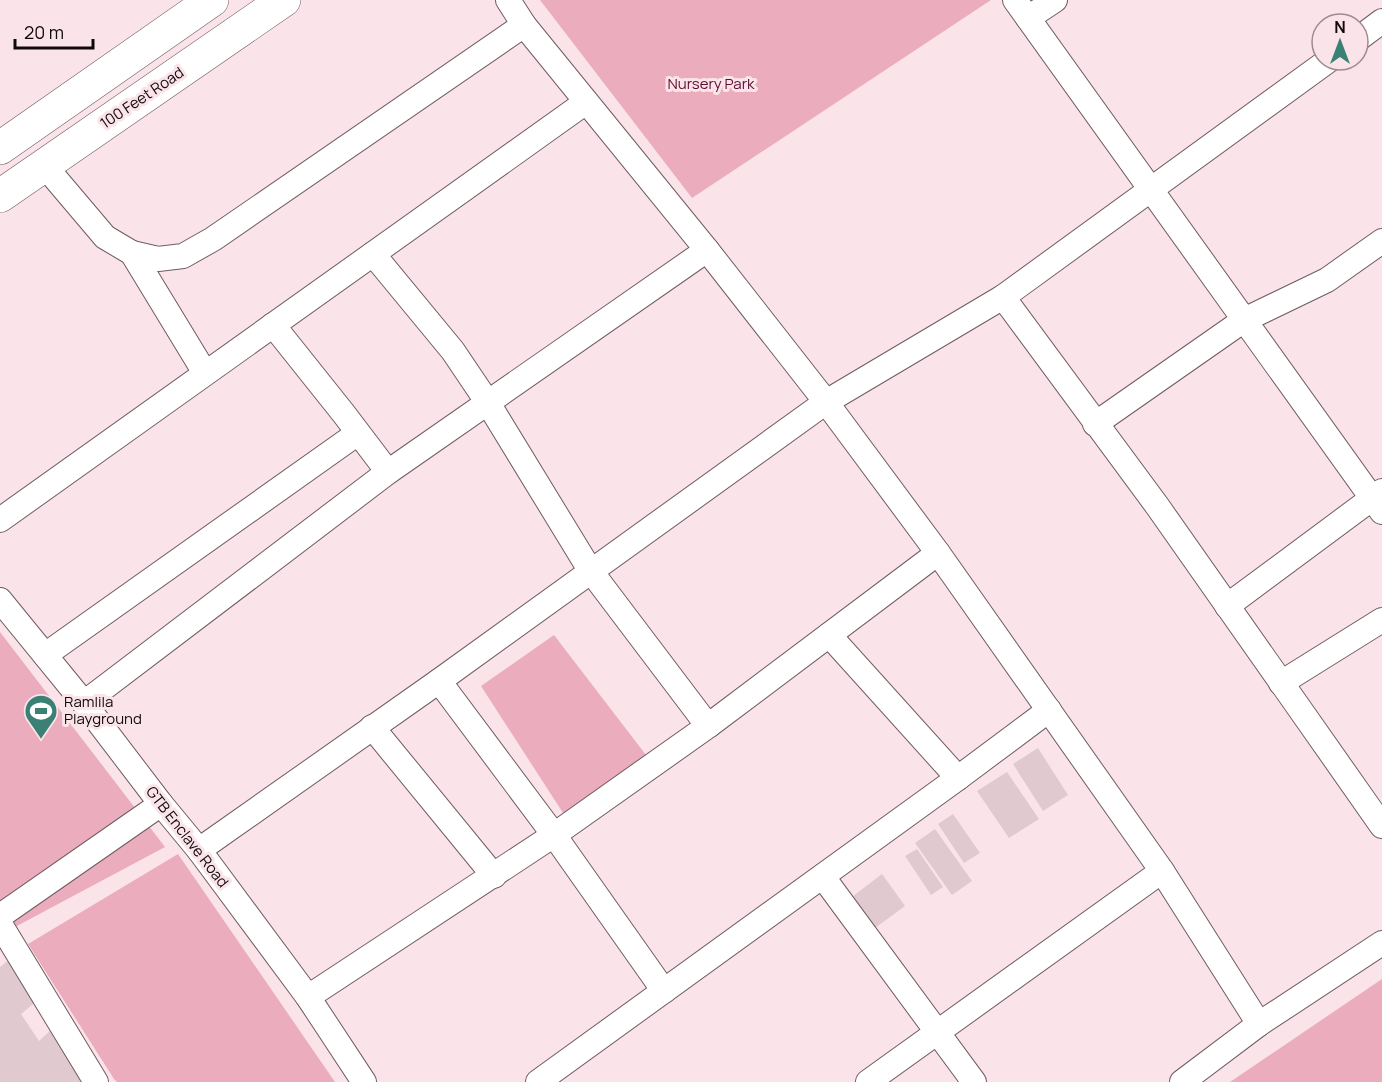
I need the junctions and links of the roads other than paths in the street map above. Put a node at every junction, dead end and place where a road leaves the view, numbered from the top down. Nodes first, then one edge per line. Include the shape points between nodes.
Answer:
1 (212, 0) edge
2 (285, 0) edge
3 (508, 0) edge
4 (1055, 0) edge
5 (1022, 9) edge
6 (524, 25) junction
7 (1313, 72) edge
8 (586, 102) junction
9 (0, 148) edge
10 (44, 165) junction
11 (1151, 190) junction
12 (0, 196) edge
13 (1382, 242) edge
14 (707, 250) junction
15 (132, 253) junction
16 (373, 254) junction
17 (1003, 297) junction
18 (1244, 320) junction
19 (273, 326) junction
20 (206, 374) junction
21 (826, 402) junction
22 (488, 403) junction
23 (1095, 424) junction
24 (358, 433) junction
25 (388, 472) junction
26 (1379, 501) edge
27 (0, 520) edge
28 (938, 553) junction
29 (591, 570) junction
30 (0, 600) edge
31 (1227, 606) junction
32 (1382, 620) edge
33 (829, 635) junction
34 (45, 655) junction
35 (439, 681) junction
36 (1281, 682) junction
37 (84, 703) junction
38 (1049, 710) junction
39 (708, 726) junction
40 (372, 728) junction
41 (958, 778) junction
42 (161, 804) junction
43 (1382, 826) edge
44 (554, 835) junction
45 (199, 850) junction
46 (1162, 871) junction
47 (494, 876) junction
48 (823, 877) junction
49 (0, 916) edge
50 (0, 924) edge
51 (1382, 943) edge
52 (664, 991) junction
53 (308, 997) junction
54 (1259, 1024) junction
55 (937, 1034) junction
56 (96, 1082) edge
57 (364, 1082) edge
58 (538, 1082) edge
59 (868, 1082) edge
60 (974, 1082) edge
61 (1182, 1082) edge

1 - 9 main road
2 - 10 main road, 100 Feet Road
3 - 6 street
4 - 5 street
5 - 11 street
6 - 8 street
6 - 15 street via 213,239 183,256 158,259
7 - 11 street
8 - 14 street
8 - 16 street
10 - 12 main road, 100 Feet Road
10 - 15 street via 105,237
11 - 17 street
11 - 18 street
13 - 18 street via 1327,280
14 - 21 street
14 - 22 street
15 - 20 street
16 - 19 street
16 - 22 street via 453,351
17 - 21 street
17 - 23 street
18 - 23 street
18 - 26 street
19 - 20 street
19 - 24 street
20 - 27 street
21 - 28 street
21 - 29 street
22 - 25 street
22 - 29 street
23 - 31 street
24 - 25 street
24 - 34 street
25 - 37 street
26 - 31 street
28 - 33 street
28 - 38 street
29 - 35 street
29 - 39 street
30 - 34 street, GTB Enclave Road
31 - 36 street
32 - 36 street
33 - 39 street
33 - 41 street
34 - 37 street, GTB Enclave Road
35 - 40 street
35 - 44 street
36 - 43 street
37 - 42 street, GTB Enclave Road
38 - 41 street
38 - 46 street
39 - 44 street
40 - 45 street
40 - 47 street
41 - 48 street
42 - 45 street, GTB Enclave Road
42 - 49 street
44 - 47 street
44 - 52 street
45 - 53 street, GTB Enclave Road
46 - 54 street
46 - 55 street
47 - 53 street
48 - 52 street
48 - 55 street
50 - 56 street
51 - 54 street
52 - 58 street
53 - 57 street, GTB Enclave Road
54 - 61 street
55 - 59 street
55 - 60 street

